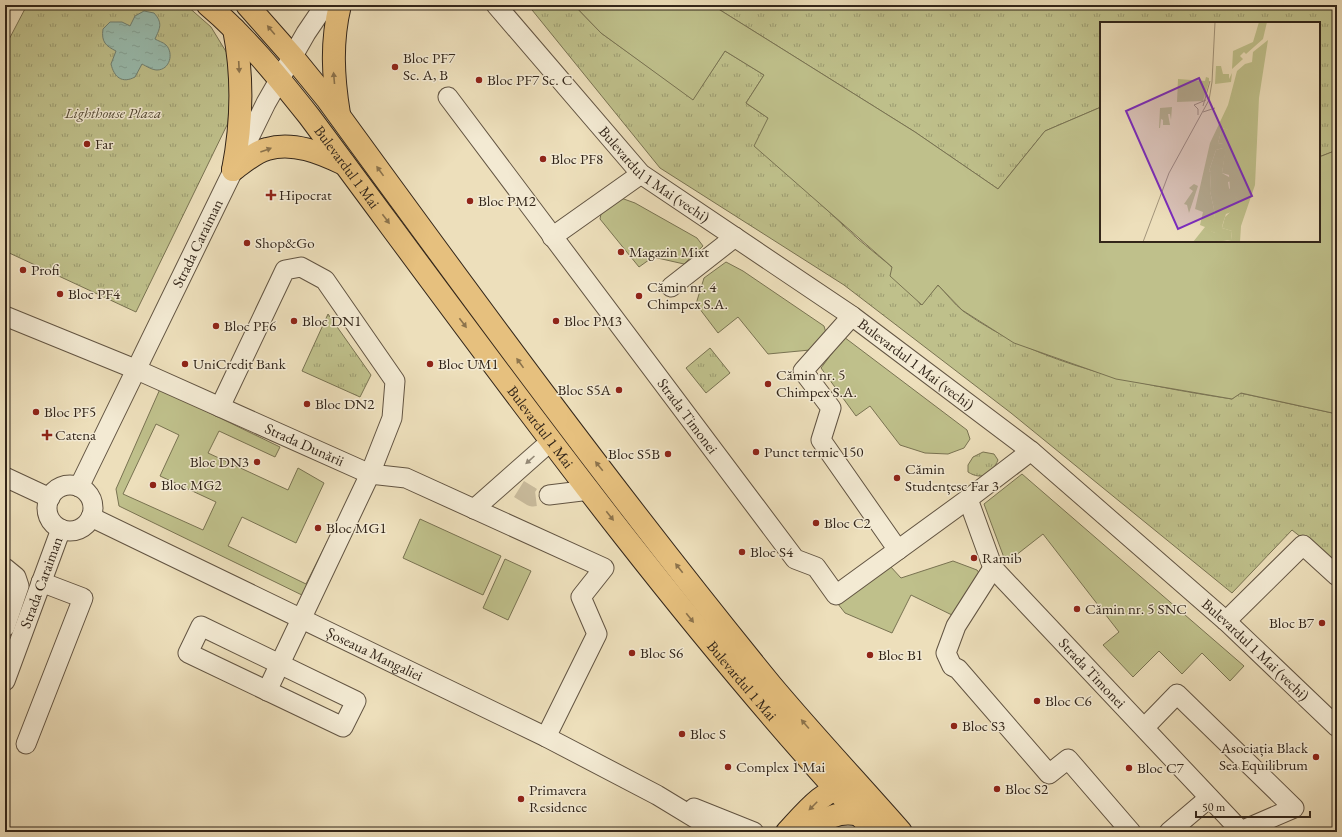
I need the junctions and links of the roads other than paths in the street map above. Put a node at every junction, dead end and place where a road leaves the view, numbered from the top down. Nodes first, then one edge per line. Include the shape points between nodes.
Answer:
1 (208, 5) edge
2 (253, 5) edge
3 (325, 5) edge
4 (340, 5) edge
5 (496, 5) edge
6 (234, 29) junction
7 (292, 56) junction
8 (279, 78) junction
9 (448, 97) dead end
10 (340, 117) junction
11 (346, 165) junction
12 (233, 170) junction
13 (641, 174) junction
14 (552, 236) junction
15 (735, 237) junction
16 (671, 287) dead end
17 (5, 316) edge
18 (852, 316) junction
19 (136, 369) junction
20 (220, 407) junction
21 (552, 441) junction
22 (1031, 451) junction
23 (370, 474) junction
24 (5, 477) edge
25 (79, 487) junction
26 (590, 490) junction
27 (549, 495) tunnel mouth
28 (50, 498) junction
29 (968, 499) junction
30 (474, 509) junction
31 (91, 517) junction
32 (61, 529) junction
33 (898, 550) junction
34 (5, 568) edge
35 (993, 568) junction
36 (1337, 576) edge
37 (41, 582) junction
38 (302, 619) junction
39 (1226, 621) junction
40 (5, 627) edge
41 (280, 664) junction
42 (7, 669) edge
43 (267, 691) junction
44 (1337, 727) edge
45 (1144, 728) junction
46 (546, 737) junction
47 (26, 744) dead end
48 (835, 789) junction
49 (657, 795) junction
50 (1209, 798) junction
51 (859, 815) junction
52 (819, 829) edge
53 (1241, 831) edge
54 (718, 832) edge
55 (754, 832) edge
56 (787, 832) edge
57 (875, 832) edge
58 (898, 832) edge
59 (901, 832) edge
60 (1131, 832) edge
61 (1169, 832) edge

1 - 6 main road, Bulevardul 1 Mai
7 -> 2 main road, Bulevardul 1 Mai
3 - 7 street, Strada Caraiman
10 -> 4 main road via 332,58
5 - 13 street, Bulevardul 1 Mai (vechi)
6 - 8 main road, Bulevardul 1 Mai
6 -> 12 main road via 240,78 237,148
7 - 8 street, Strada Caraiman
7 - 10 main road, Bulevardul 1 Mai
8 - 11 main road, Bulevardul 1 Mai
8 - 12 street, Strada Caraiman
9 - 14 street, Strada Timonei
59 -> 10 main road, Bulevardul 1 Mai via 772,686 568,427
12 -> 11 main road via 266,149 282,146 306,149
11 -> 21 main road, Bulevardul 1 Mai
12 - 19 street, Strada Caraiman
13 - 14 street
13 - 15 street, Bulevardul 1 Mai (vechi)
14 - 33 street, Strada Timonei via 794,560 816,567 836,595
15 - 16 street
15 - 18 street, Bulevardul 1 Mai (vechi)
17 - 19 street, Strada Dunării
18 - 22 street, Bulevardul 1 Mai (vechi)
18 - 33 street via 804,371 832,408 821,440
19 - 20 street, Strada Dunării
19 - 25 street, Strada Caraiman
20 - 23 street, Strada Dunării
20 - 23 street via 285,270 301,267 325,280 395,381 392,418
21 - 26 main road, Bulevardul 1 Mai
21 -> 30 street via 514,484
22 - 29 street, Strada Timonei
22 - 39 street, Bulevardul 1 Mai (vechi)
23 - 30 street, Strada Dunării via 406,478
23 - 38 street
24 - 28 street
25 - 28 street via 64,486 57,489
25 - 31 street via 90,497 93,504
26 - 27 street
26 -> 48 main road, Bulevardul 1 Mai via 687,614
28 - 32 street via 47,509 49,516 52,523
29 - 33 street, Strada Timonei
29 - 35 street, Strada Timonei
30 - 46 street, Strada Dunării via 604,568 581,597 598,634
31 - 32 street via 86,525 79,529
31 - 38 street, Șoseaua Mangaliei
32 - 37 street, Strada Caraiman
34 - 40 street via 16,577 19,586
35 - 45 street, Strada Timonei
35 - 60 street via 956,626 946,653 952,666 958,669 1049,774 1068,759
36 - 39 street via 1303,545
37 - 42 street, Strada Caraiman
37 - 47 street via 83,598
38 - 41 street
38 - 46 street, Șoseaua Mangaliei
39 - 44 street, Bulevardul 1 Mai (vechi)
41 - 43 street
41 - 43 street via 356,701 343,727
41 - 43 street via 201,626 194,639 188,653
45 - 50 street, Strada Timonei
45 - 53 street via 1177,694 1294,808
46 - 49 street, Șoseaua Mangaliei
48 - 51 main road
48 -> 56 main road via 824,796
48 - 58 main road via 854,789
49 - 54 street, Șoseaua Mangaliei
49 - 55 street, Șoseaua Mangaliei via 722,817
50 - 53 street, Strada Timonei
50 - 61 street
51 - 52 main road via 844,813
51 - 57 main road

